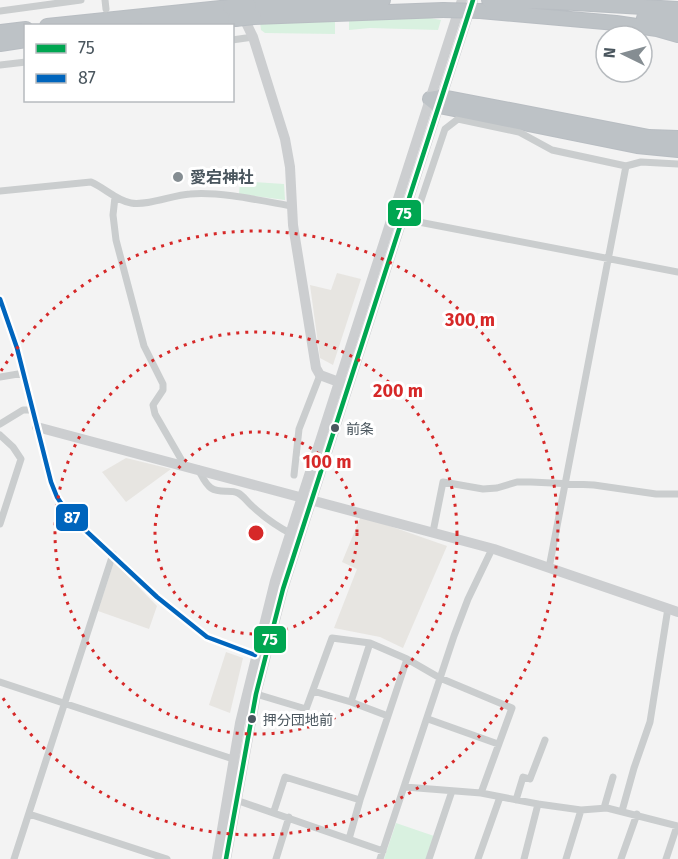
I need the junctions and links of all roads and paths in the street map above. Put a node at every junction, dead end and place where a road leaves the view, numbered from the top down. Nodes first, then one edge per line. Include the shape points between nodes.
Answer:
1 (81, 0) edge
2 (105, 0) edge
3 (377, 0) edge
4 (383, 0) edge
5 (462, 0) edge
6 (480, 4) edge
7 (106, 9) dead end
8 (233, 9) edge
9 (678, 9) edge
10 (0, 11) edge
11 (252, 12) junction
12 (678, 21) edge
13 (69, 24) edge
14 (159, 24) edge
15 (24, 29) edge
16 (678, 35) edge
17 (254, 37) junction
18 (1, 38) edge
19 (234, 39) edge
20 (24, 40) edge
21 (24, 62) edge
22 (0, 65) edge
23 (437, 100) junction
24 (676, 140) edge
25 (678, 164) edge
26 (626, 166) junction
27 (0, 190) edge
28 (115, 197) junction
29 (291, 206) junction
30 (403, 219) junction
31 (608, 258) junction
32 (678, 272) edge
33 (0, 299) edge
34 (24, 374) junction
35 (320, 375) junction
36 (0, 378) edge
37 (343, 384) junction
38 (32, 410) junction
39 (0, 424) edge
40 (37, 428) junction
41 (0, 435) edge
42 (185, 466) junction
43 (198, 469) junction
44 (294, 475) dead end
45 (566, 485) junction
46 (678, 494) edge
47 (307, 498) junction
48 (0, 524) edge
49 (290, 532) junction
50 (433, 532) junction
51 (492, 549) junction
52 (113, 554) junction
53 (549, 568) junction
54 (673, 610) edge
55 (370, 643) junction
56 (255, 655) junction
57 (406, 659) junction
58 (440, 678) junction
59 (0, 682) edge
60 (313, 691) junction
61 (251, 693) junction
62 (351, 702) junction
63 (64, 703) junction
64 (388, 716) junction
65 (428, 719) junction
66 (545, 740) dead end
67 (498, 744) junction
68 (233, 759) junction
69 (613, 777) dead end
70 (405, 787) junction
71 (452, 791) junction
72 (481, 793) junction
73 (500, 797) junction
74 (236, 800) junction
75 (360, 800) junction
76 (516, 800) junction
77 (538, 804) junction
78 (604, 808) junction
79 (581, 810) junction
80 (274, 811) junction
81 (622, 811) junction
82 (28, 814) junction
83 (637, 814) junction
84 (289, 817) junction
85 (678, 826) edge
86 (349, 839) junction
87 (383, 851) junction
88 (276, 858) edge
89 (14, 859) edge
90 (167, 859) edge
91 (217, 859) edge
92 (225, 859) edge
93 (380, 859) edge
94 (429, 859) edge
95 (478, 859) edge
96 (524, 859) edge
97 (566, 859) edge
98 (621, 859) edge
99 (666, 859) edge

1 - 10 street
2 - 7 street
3 - 4 highway
3 - 11 highway
5 - 23 main road
6 - 9 highway via 567,2
6 - 11 highway, bridge via 443,10
6 - 12 highway
6 - 16 highway via 644,26
6 - 23 main road
8 - 11 highway, bridge
8 - 13 highway
8 - 14 highway
8 - 17 main road
15 - 18 highway
17 - 19 street
17 - 29 main road via 285,139
18 - 20 highway
21 - 22 street
23 - 24 highway
23 - 30 main road
25 - 26 street via 641,162
26 - 30 street via 552,150 519,132 458,119 445,129
26 - 31 street
27 - 28 street via 91,182
28 - 29 street via 134,204 192,194
28 - 42 street via 116,240 144,346 163,384 153,405 155,414
29 - 35 main road via 313,354
30 - 31 street
30 - 37 main road
31 - 32 street
31 - 45 street
33 - 34 street
34 - 36 street
34 - 38 street
35 - 37 main road
35 - 44 street via 299,429
37 - 47 main road
38 - 39 street via 22,410
38 - 40 street
40 - 42 main road
40 - 52 street via 57,497 69,515
41 - 48 street via 21,459
42 - 43 main road
43 - 47 main road
43 - 49 street via 211,488 242,495 250,505
45 - 46 street
45 - 50 street via 517,482 483,489 443,482
45 - 53 street
47 - 49 main road
47 - 50 main road
47 - 61 main road
49 - 56 main road
50 - 51 main road
51 - 53 main road
51 - 58 street via 468,599
52 - 56 street via 157,597 207,637
52 - 63 street
53 - 54 main road
54 - 81 street via 650,722
55 - 57 street
55 - 60 street via 332,638
55 - 62 street
56 - 61 main road
57 - 58 street
57 - 64 street
58 - 65 street
58 - 67 street via 512,708
59 - 63 street
60 - 61 street via 306,709
60 - 62 street
61 - 68 main road
61 - 74 main road
62 - 64 street
63 - 68 street
63 - 82 street
64 - 75 street
65 - 67 street
65 - 70 street
66 - 76 street via 530,779 523,777
67 - 72 street
68 - 91 main road
69 - 78 street
70 - 71 street
70 - 87 street
71 - 72 street
71 - 94 street
72 - 73 street
73 - 76 street
73 - 95 street
74 - 80 street
74 - 92 main road
75 - 80 street via 285,777
75 - 86 street
76 - 77 street
77 - 79 street
77 - 96 street
78 - 79 street
78 - 81 street
79 - 97 street
80 - 84 street
81 - 83 street
82 - 89 street
82 - 90 street
83 - 85 street
83 - 98 street
84 - 86 street
84 - 88 street
85 - 99 street
86 - 87 street
87 - 93 street

